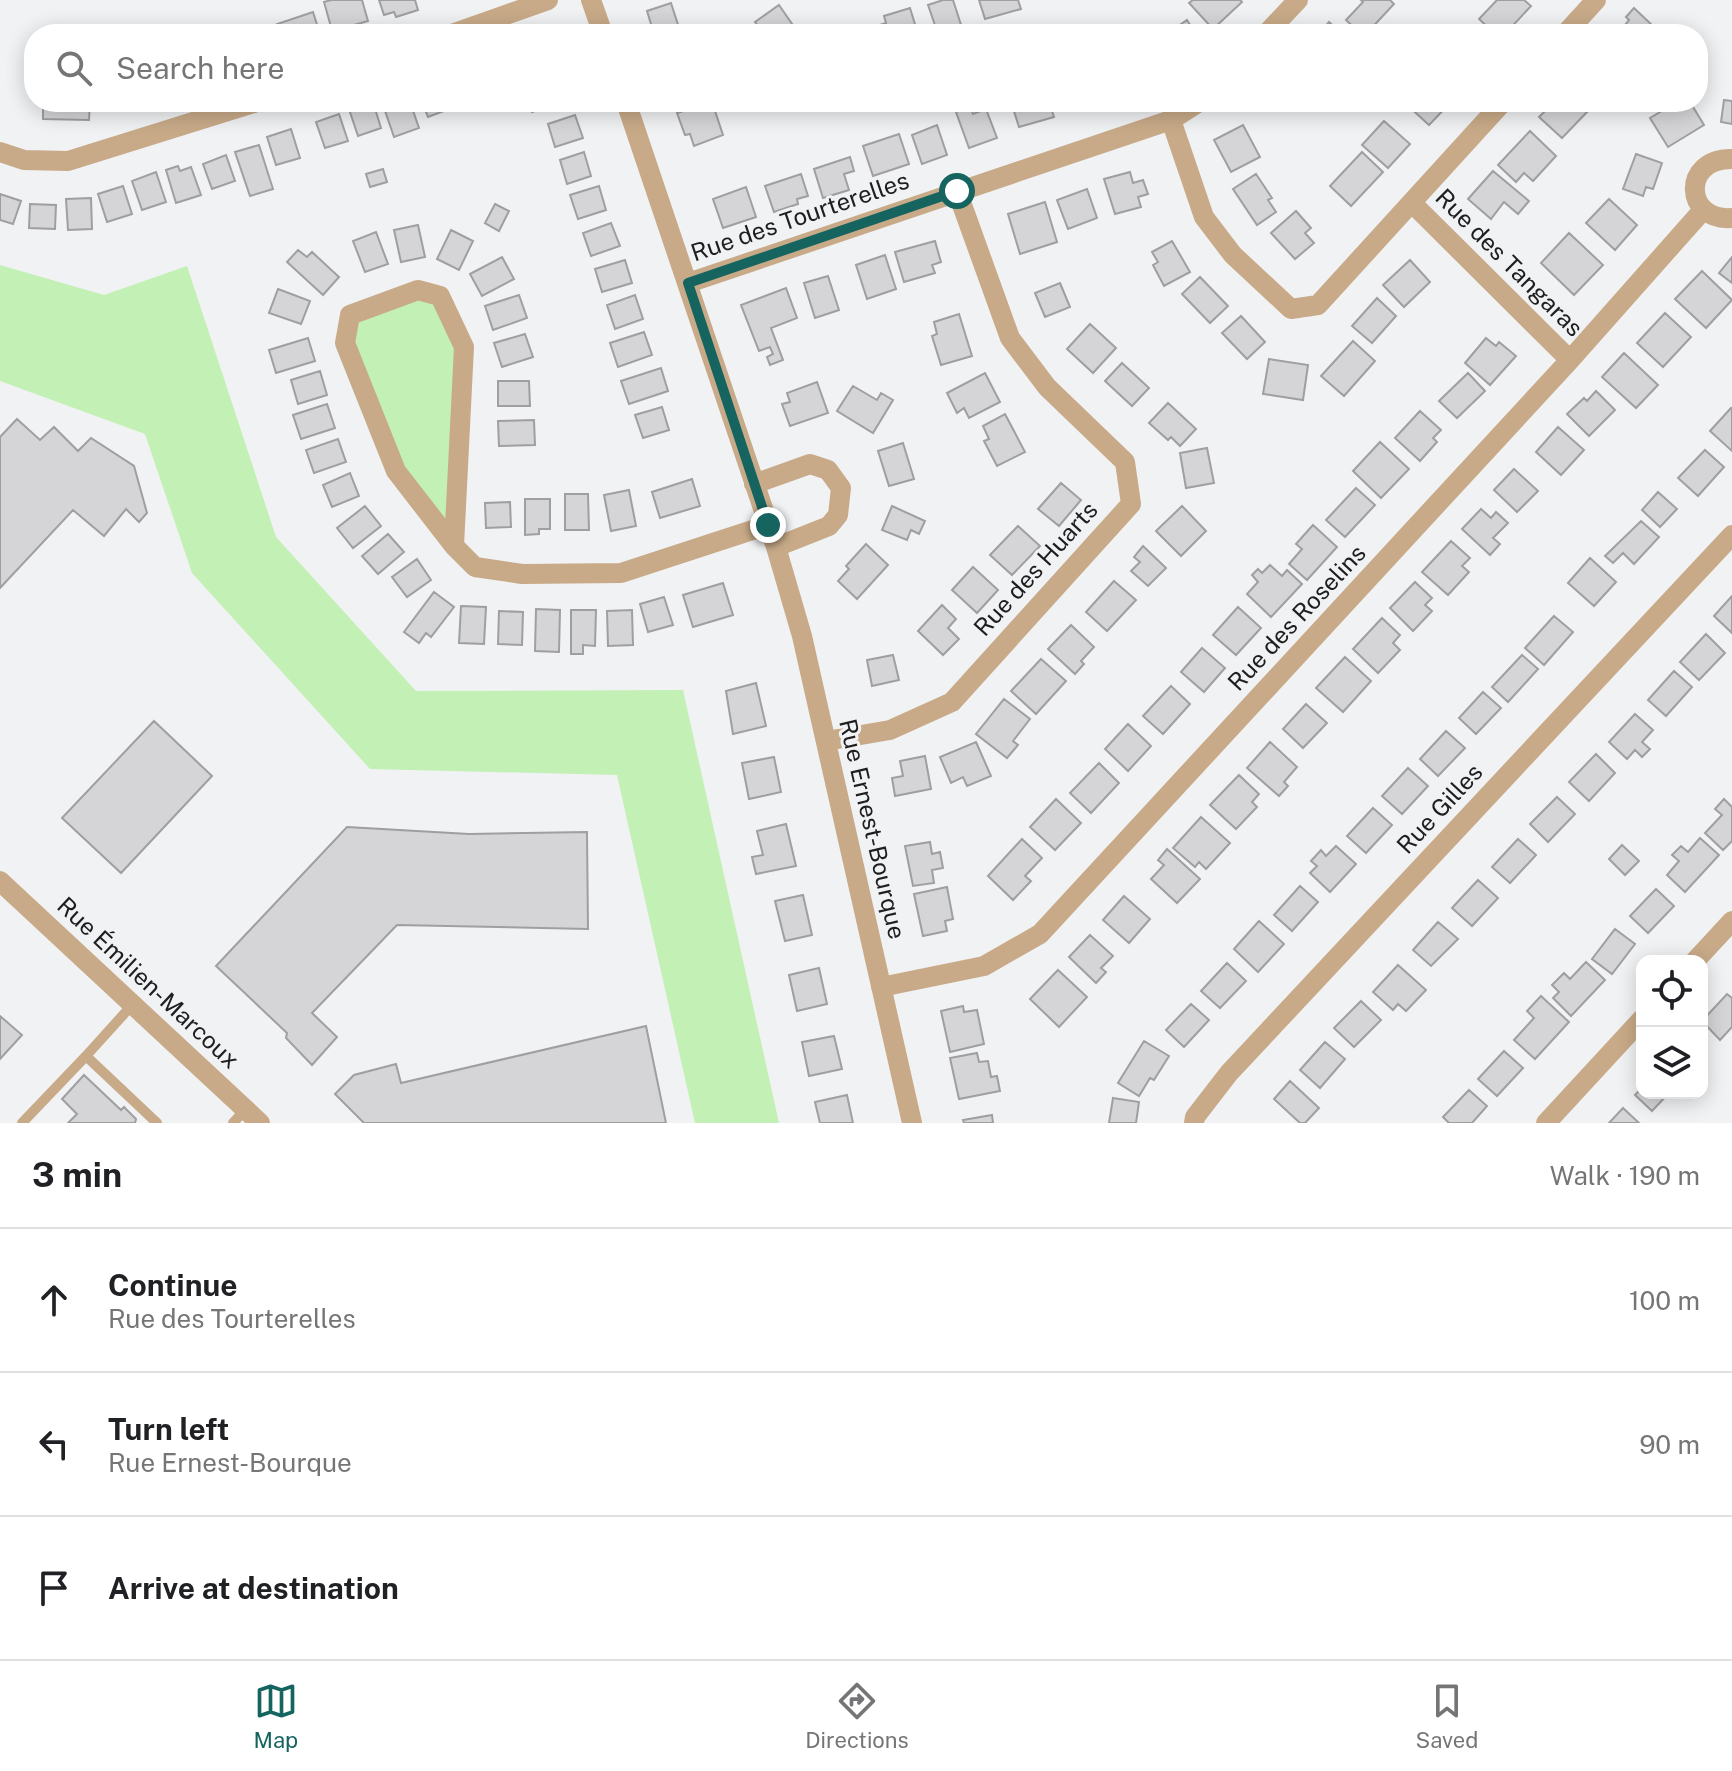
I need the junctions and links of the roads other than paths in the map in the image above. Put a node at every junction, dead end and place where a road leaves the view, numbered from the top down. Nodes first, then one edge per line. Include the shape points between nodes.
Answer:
1 (548, 0) edge
2 (591, 0) edge
3 (1298, 0) edge
4 (1596, 0) edge
5 (480, 24) edge
6 (599, 24) edge
7 (1275, 24) edge
8 (1574, 24) edge
9 (225, 112) edge
10 (629, 112) edge
11 (1183, 112) edge
12 (1494, 112) edge
13 (1171, 120) junction
14 (0, 152) edge
15 (1732, 159) edge
16 (957, 191) junction
17 (1412, 203) junction
18 (1703, 210) junction
19 (1732, 218) edge
20 (688, 283) junction
21 (1570, 360) junction
22 (754, 484) junction
23 (768, 525) junction
24 (1732, 535) edge
25 (454, 546) junction
26 (776, 547) junction
27 (826, 741) junction
28 (0, 881) edge
29 (1732, 921) edge
30 (1701, 955) edge
31 (881, 987) junction
32 (133, 1004) junction
33 (1636, 1026) edge
34 (86, 1056) junction
35 (246, 1118) edge
36 (22, 1123) edge
37 (157, 1123) edge
38 (912, 1123) edge
39 (1194, 1123) edge
40 (1546, 1123) edge

1 - 5 street
2 - 6 street
3 - 7 street
4 - 8 street
9 - 14 street via 68,161 24,160
10 - 20 street, Rue Ernest-Bourque
11 - 13 street, Rue des Tourterelles
12 - 17 street, Rue des Tangaras
13 - 16 street, Rue des Tourterelles
13 - 17 street, Rue des Tangaras via 1204,217 1233,255 1291,309 1318,305
15 - 18 street via 1717,159 1700,171 1694,190
16 - 20 street, Rue des Tourterelles
16 - 27 street, Rue des Huarts via 1010,338 1047,387 1125,462 1131,504 952,702 890,730
17 - 21 street, Rue des Tangaras
18 - 19 street
18 - 21 street, Rue des Roselins
20 - 22 street, Rue Ernest-Bourque
21 - 31 street, Rue des Roselins via 1040,934 984,966
22 - 23 street, Rue Ernest-Bourque
22 - 26 street via 810,464 828,470 841,488 838,515 829,526
23 - 25 street via 621,573 522,574 475,567
23 - 26 street, Rue Ernest-Bourque
24 - 39 street, Rue Gilles via 1229,1073
25 - 25 street via 396,471 345,343 350,315 418,290 440,296 464,347
26 - 27 street, Rue Ernest-Bourque
27 - 31 street, Rue Ernest-Bourque
28 - 32 street, Rue Émilien-Marcoux
29 - 30 street
31 - 38 street, Rue Ernest-Bourque
32 - 34 lane
32 - 35 street, Rue Émilien-Marcoux
33 - 40 street
34 - 36 lane
34 - 37 lane

